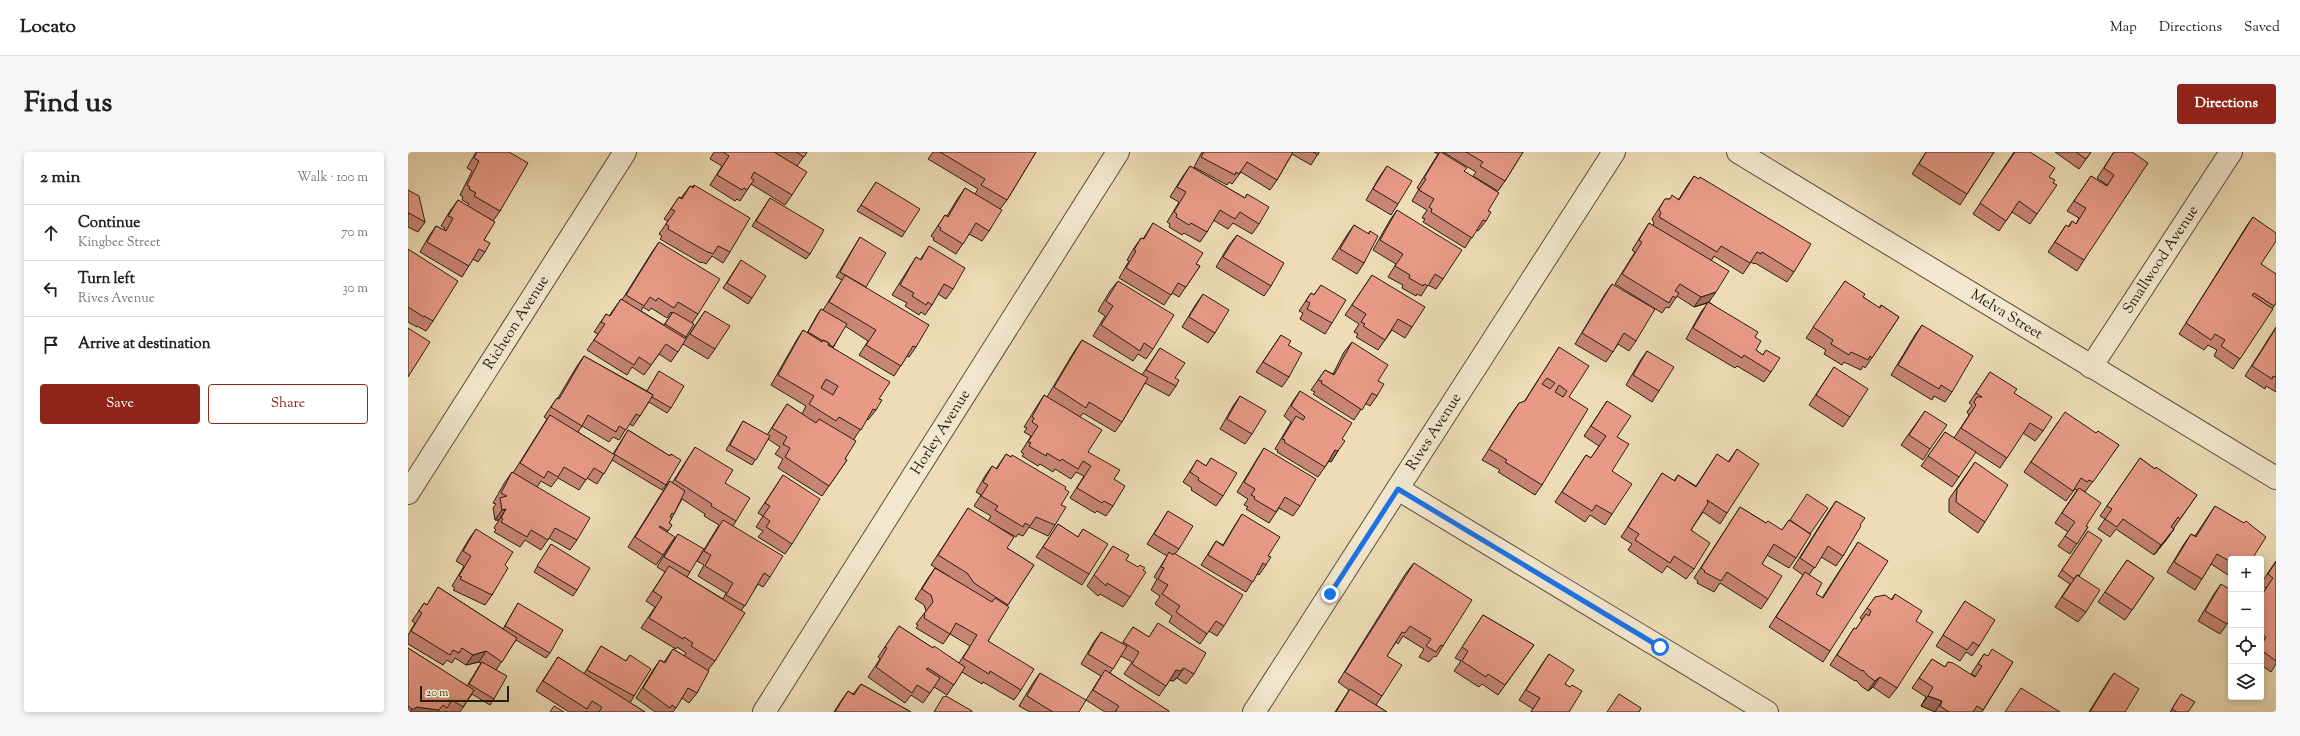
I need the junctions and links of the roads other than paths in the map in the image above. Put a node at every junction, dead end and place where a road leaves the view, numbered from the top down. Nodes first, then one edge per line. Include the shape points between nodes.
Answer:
1 (625, 152) edge
2 (1118, 152) edge
3 (1614, 152) edge
4 (1738, 152) edge
5 (2231, 152) edge
6 (2091, 367) junction
7 (2276, 478) edge
8 (1398, 489) junction
9 (408, 493) edge
10 (764, 712) edge
11 (1254, 712) edge
12 (1767, 712) edge

1 - 9 street, Richeon Avenue
2 - 10 street, Horley Avenue
3 - 8 street, Rives Avenue
4 - 6 street, Melva Street
5 - 6 street, Smallwood Avenue
6 - 7 street, Melva Street
8 - 11 street, Rives Avenue
8 - 12 street

